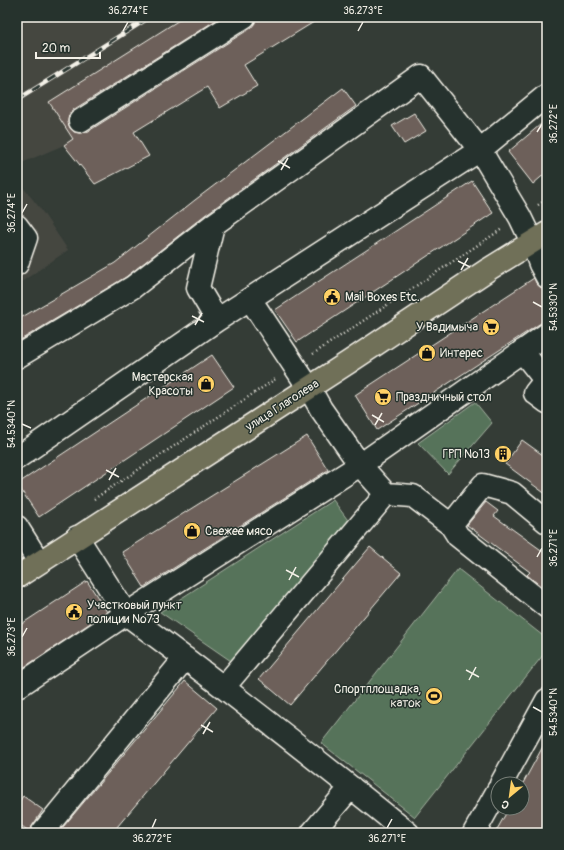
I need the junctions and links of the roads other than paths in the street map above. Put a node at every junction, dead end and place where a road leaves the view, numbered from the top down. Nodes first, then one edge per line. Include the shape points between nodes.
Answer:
1 (244, 17) edge
2 (547, 95) edge
3 (80, 121) dead end
4 (480, 150) junction
5 (213, 225) junction
6 (17, 226) edge
7 (539, 238) edge
8 (17, 264) edge
9 (547, 278) edge
10 (250, 299) junction
11 (217, 320) junction
12 (547, 334) edge
13 (522, 351) junction
14 (17, 356) edge
15 (546, 379) edge
16 (309, 388) junction
17 (547, 402) edge
18 (17, 458) edge
19 (360, 465) junction
20 (386, 494) junction
21 (547, 522) edge
22 (451, 525) junction
23 (17, 527) edge
24 (77, 537) junction
25 (40, 562) junction
26 (17, 577) edge
27 (547, 607) edge
28 (126, 614) junction
29 (185, 658) junction
30 (17, 687) edge
31 (224, 688) junction
32 (547, 700) edge
33 (505, 776) edge
34 (351, 788) junction
35 (490, 804) edge
36 (42, 833) edge
37 (312, 833) edge
38 (408, 833) edge
39 (474, 833) edge

1 - 3 lane
2 - 4 lane
4 - 5 lane via 421,76
4 - 7 lane via 520,217
4 - 10 lane
5 - 11 lane via 198,288
5 - 14 lane via 133,287
6 - 8 lane via 26,238
7 - 9 lane via 540,264
7 - 16 main road, улица Глаголева
10 - 11 lane
10 - 16 lane
11 - 18 lane
12 - 13 lane
13 - 15 lane
13 - 19 lane
15 - 17 lane via 535,393
16 - 19 lane
16 - 24 main road, улица Глаголева
19 - 20 lane
19 - 28 lane
20 - 22 lane via 413,496
20 - 31 lane
21 - 22 lane via 512,493 483,485
22 - 27 lane via 458,536
23 - 25 lane
24 - 25 main road, улица Глаголева
24 - 28 lane
25 - 26 main road, улица Глаголева
28 - 29 lane
28 - 30 lane
29 - 31 lane
29 - 36 lane
31 - 34 lane
32 - 33 lane
34 - 37 lane
34 - 38 lane
35 - 39 lane

